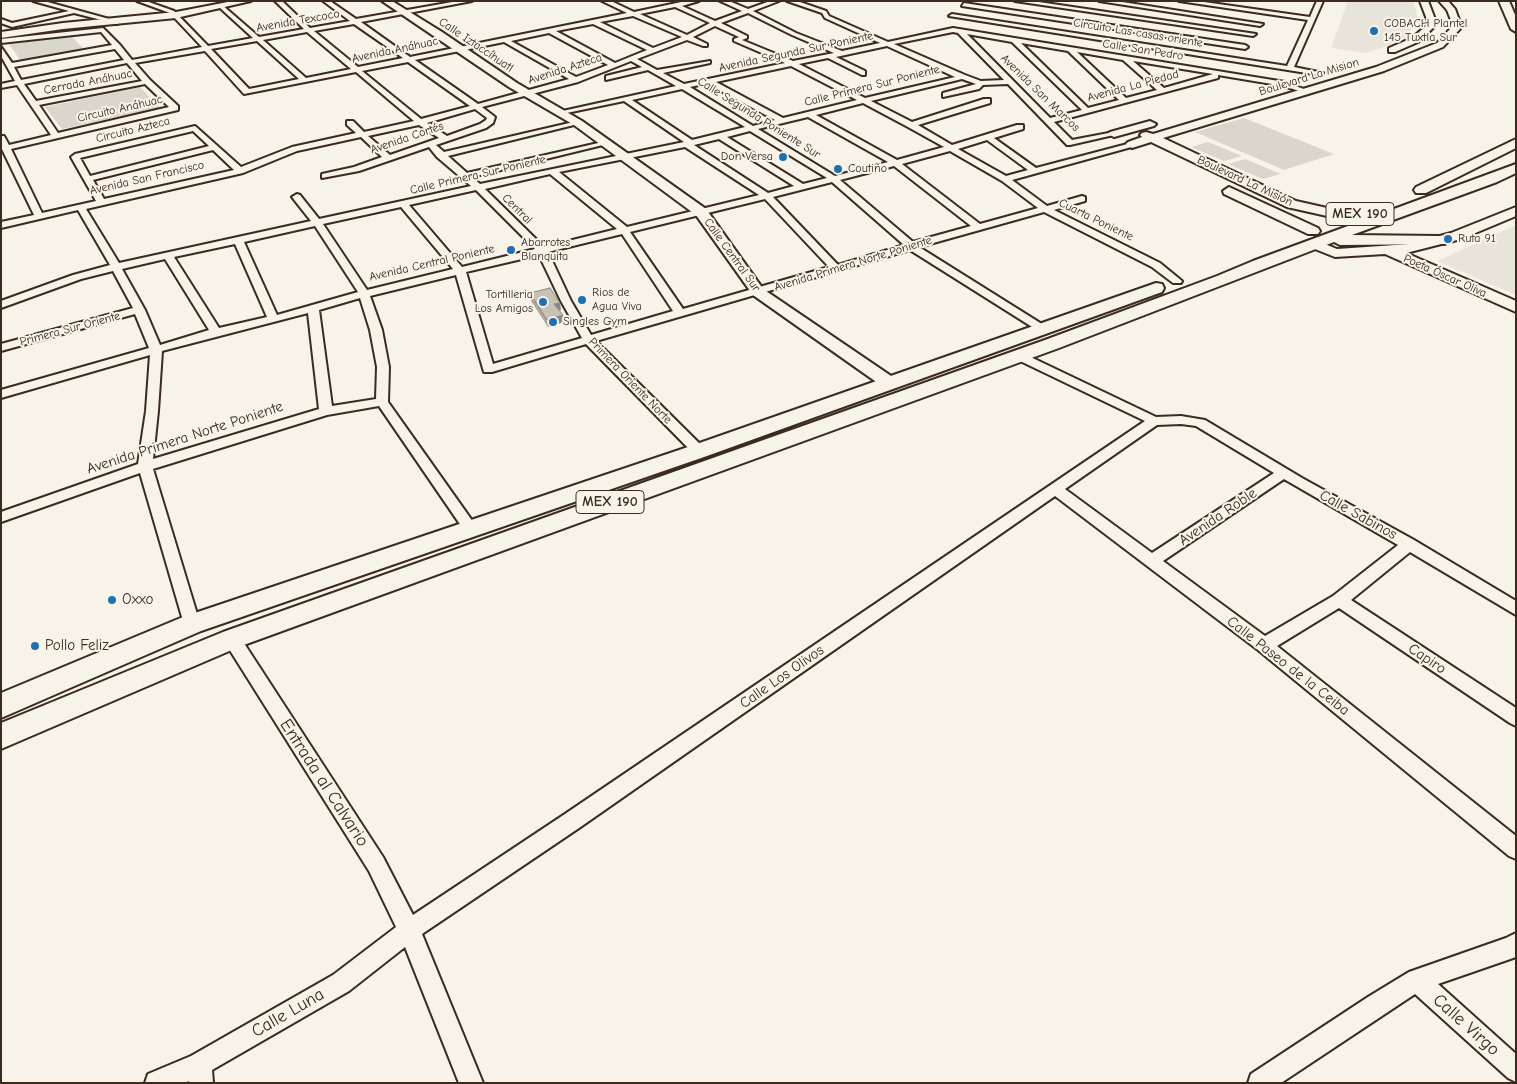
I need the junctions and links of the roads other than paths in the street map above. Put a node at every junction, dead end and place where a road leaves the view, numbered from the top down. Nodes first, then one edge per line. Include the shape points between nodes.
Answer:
1 (36, 1) edge
2 (140, 1) edge
3 (278, 1) edge
4 (326, 1) edge
5 (386, 1) edge
6 (439, 1) edge
7 (470, 1) edge
8 (696, 1) edge
9 (723, 1) edge
10 (776, 1) edge
11 (790, 1) edge
12 (1018, 1) edge
13 (1061, 1) edge
14 (1102, 1) edge
15 (1168, 1) edge
16 (1182, 1) edge
17 (1320, 1) edge
18 (1424, 1) edge
19 (1444, 1) edge
20 (1504, 1) edge
21 (240, 2) edge
22 (609, 2) edge
23 (966, 3) edge
24 (1270, 3) dead end
25 (675, 5) junction
26 (221, 6) junction
27 (447, 6) junction
28 (1055, 6) junction
29 (1160, 9) junction
30 (80, 11) junction
31 (751, 11) junction
32 (1265, 12) junction
33 (405, 13) junction
34 (636, 14) junction
35 (176, 15) junction
36 (1042, 17) junction
37 (1312, 19) junction
38 (1151, 20) junction
39 (1, 21) edge
40 (117, 22) junction
41 (355, 22) junction
42 (594, 22) junction
43 (716, 23) junction
44 (1260, 24) junction
45 (1029, 28) junction
46 (1516, 29) edge
47 (310, 30) junction
48 (551, 31) junction
49 (946, 31) joint
50 (1141, 31) junction
51 (1425, 31) junction
52 (961, 32) junction
53 (1254, 34) junction
54 (1, 35) edge
55 (1450, 36) junction
56 (688, 37) junction
57 (260, 40) junction
58 (505, 40) junction
59 (1014, 40) junction
60 (1, 41) edge
61 (705, 44) dead end
62 (887, 44) junction
63 (1133, 44) junction
64 (118, 46) junction
65 (1246, 48) junction
66 (1, 49) edge
67 (206, 49) junction
68 (461, 49) junction
69 (1070, 49) junction
70 (652, 50) junction
71 (840, 53) junction
72 (1381, 54) dead end
73 (828, 56) junction
74 (630, 58) junction
75 (1124, 58) junction
76 (410, 60) junction
77 (1238, 61) junction
78 (708, 62) dead end
79 (130, 63) junction
80 (793, 64) junction
81 (11, 65) junction
82 (614, 65) junction
83 (1185, 68) junction
84 (1290, 68) junction
85 (359, 70) junction
86 (651, 70) junction
87 (1324, 72) joint
88 (862, 73) dead end
89 (1222, 74) junction
90 (962, 77) junction
91 (609, 78) dead end
92 (575, 80) junction
93 (1199, 80) junction
94 (305, 81) junction
95 (147, 82) junction
96 (711, 82) junction
97 (1011, 82) junction
98 (21, 84) junction
99 (981, 84) junction
100 (1284, 84) junction
101 (1, 86) edge
102 (684, 87) junction
103 (1162, 90) junction
104 (1305, 91) junction
105 (1256, 92) dead end
106 (527, 93) junction
107 (946, 95) dead end
108 (626, 99) junction
109 (1124, 100) junction
110 (867, 101) junction
111 (987, 102) dead end
112 (34, 104) junction
113 (475, 106) junction
114 (1086, 110) junction
115 (562, 112) junction
116 (810, 115) junction
117 (1162, 120) dead end
118 (782, 121) junction
119 (1050, 121) junction
120 (420, 122) junction
121 (350, 123) dead end
122 (578, 123) junction
123 (911, 125) junction
124 (1020, 127) dead end
125 (750, 129) junction
126 (1134, 129) junction
127 (364, 134) junction
128 (1114, 134) junction
129 (56, 136) junction
130 (720, 136) junction
131 (988, 137) junction
132 (1, 138) edge
133 (445, 138) junction
134 (1152, 138) junction
135 (607, 143) junction
136 (1516, 143) edge
137 (430, 144) junction
138 (689, 144) junction
139 (1132, 144) junction
140 (176, 145) junction
141 (216, 147) junction
142 (6, 148) junction
143 (952, 148) junction
144 (295, 149) joint
145 (148, 152) junction
146 (1149, 152) dead end
147 (1516, 154) edge
148 (440, 155) junction
149 (387, 157) junction
150 (626, 157) junction
151 (896, 163) junction
152 (1516, 168) edge
153 (240, 170) junction
154 (1034, 170) junction
155 (552, 171) junction
156 (1516, 175) edge
157 (326, 176) dead end
158 (466, 176) junction
159 (833, 178) junction
160 (88, 179) junction
161 (1005, 179) junction
162 (1218, 186) dead end
163 (801, 187) junction
164 (479, 188) junction
165 (767, 196) junction
166 (297, 197) dead end
167 (1406, 197) junction
168 (1082, 199) dead end
169 (101, 201) junction
170 (403, 204) junction
171 (80, 206) junction
172 (1045, 209) junction
173 (1516, 211) edge
174 (701, 212) junction
175 (1362, 213) junction
176 (39, 216) junction
177 (318, 224) junction
178 (1, 225) edge
179 (979, 228) junction
180 (624, 230) junction
181 (1323, 240) junction
182 (239, 241) junction
183 (1439, 241) junction
184 (911, 246) junction
185 (1388, 250) junction
186 (542, 251) junction
187 (168, 256) junction
188 (116, 267) junction
189 (837, 269) junction
190 (460, 271) junction
191 (1213, 277) junction
192 (1177, 281) junction
193 (758, 292) junction
194 (364, 294) junction
195 (1, 305) edge
196 (313, 308) junction
197 (1516, 308) edge
198 (140, 310) junction
199 (680, 313) junction
200 (273, 318) junction
201 (1041, 328) junction
202 (216, 332) junction
203 (589, 341) junction
204 (1, 348) edge
205 (156, 350) junction
206 (1020, 356) junction
207 (888, 382) junction
208 (1, 394) edge
209 (382, 402) junction
210 (326, 411) junction
211 (1154, 421) junction
212 (699, 451) junction
213 (145, 466) junction
214 (1284, 473) junction
215 (1055, 489) junction
216 (1, 517) edge
217 (471, 529) junction
218 (1409, 544) junction
219 (1152, 561) junction
220 (1339, 600) junction
221 (1516, 609) edge
222 (192, 624) junction
223 (232, 639) junction
224 (1264, 646) junction
225 (1, 706) edge
226 (1516, 718) edge
227 (1, 736) edge
228 (1516, 849) edge
229 (409, 930) junction
230 (1516, 944) edge
231 (1417, 980) junction
232 (1516, 1070) edge
233 (200, 1073) edge
234 (158, 1083) edge
235 (471, 1083) edge
236 (1260, 1083) edge

1 - 30 street
2 - 35 street
3 - 47 street
4 - 41 street
5 - 33 street, Calle Iztaccíhuatl
6 - 27 street
7 - 27 street, Avenida Texcoco
8 - 25 street, Avenida Anáhuac
9 - 31 street
10 - 31 street, Avenida Azteca
11 - 62 street via 824,12 827,17
12 - 28 street
13 - 28 street
14 - 29 street
15 - 29 street
16 - 32 street
17 - 37 street
18 - 51 street via 1432,22
19 - 55 street via 1455,20 1455,29
20 - 46 main road
21 - 26 street
22 - 34 street
23 - 36 street
23 - 45 street, Circuito Las casas oriente via 952,16
24 - 32 street
25 - 34 street, Avenida Anáhuac
25 - 43 street
26 - 35 street
26 - 57 street
27 - 33 street, Avenida Texcoco
28 - 36 street
28 - 38 street
29 - 38 street
29 - 44 street
30 - 39 street via 12,25
30 - 40 street
31 - 43 street, Avenida Azteca
31 - 71 street
32 - 37 street
32 - 44 street
33 - 41 street, Avenida Texcoco
33 - 68 street, Calle Iztaccíhuatl
34 - 42 street, Avenida Anáhuac
34 - 56 street
35 - 40 street
35 - 67 street
36 - 45 street
36 - 50 street
37 - 84 street
38 - 50 street
38 - 53 street
40 - 54 street
41 - 47 street, Avenida Texcoco
41 - 76 street
42 - 48 street, Avenida Anáhuac
42 - 70 street
43 - 56 street, Avenida Azteca
43 - 80 street via 745,37 736,40
44 - 53 street
45 - 59 street
45 - 63 street, Circuito Las casas oriente
47 - 57 street, Avenida Texcoco
47 - 85 street
48 - 58 street, Avenida Anáhuac
48 - 82 street
49 - 52 street, Calle San Pedro
49 - 62 street, Avenida Segunda Sur Poniente
50 - 63 street
50 - 65 street
51 - 55 street
51 - 72 street via 1403,47
52 - 59 street, Calle San Pedro
52 - 97 street, Avenida San Marcos
53 - 65 street
55 - 104 street, Boulevard La Mision via 1440,45 1380,69
56 - 61 street
56 - 70 street, Avenida Azteca
57 - 67 street, Avenida Texcoco
57 - 94 street
58 - 68 street, Avenida Anáhuac
58 - 92 street
59 - 69 street, Calle San Pedro
59 - 114 street
60 - 64 street, Circuito Anáhuac via 103,30
62 - 71 street, Avenida Segunda Sur Poniente
62 - 90 street
63 - 75 street
63 - 77 street, Circuito Las casas oriente
64 - 79 street, Circuito Anáhuac
64 - 81 street
65 - 77 street
66 - 81 street
67 - 79 street, Avenida Texcoco
67 - 94 street, Avenida Anáhuac via 247,92
68 - 76 street, Avenida Anáhuac
68 - 106 street, Calle Iztaccíhuatl
69 - 75 street, Calle San Pedro
69 - 109 street
70 - 74 street, Avenida Azteca
71 - 73 street, Avenida Segunda Sur Poniente
73 - 80 street, Avenida Segunda Sur Poniente
73 - 88 street
74 - 82 street, Avenida Azteca
74 - 86 street, Calle Segunda Poniente Sur
75 - 83 street, Calle San Pedro
75 - 103 street
76 - 85 street, Avenida Anáhuac
76 - 113 street
77 - 84 street, Circuito Las casas oriente
78 - 86 street, Avenida Segunda Sur Poniente
79 - 95 street, Circuito Anáhuac
79 - 98 street, Avenida Texcoco
80 - 96 street, Avenida Segunda Sur Poniente
80 - 110 street
81 - 98 street
82 - 92 street, Avenida Azteca
83 - 89 street, Calle San Pedro
83 - 93 street
84 - 87 street, Circuito Las casas oriente
85 - 94 street, Avenida Anáhuac
85 - 120 street
86 - 91 street, Avenida Segunda Sur Poniente
86 - 102 street, Calle Segunda Poniente Sur
87 - 100 street, Boulevard La Mision
89 - 93 street, Avenida La Piedad
89 - 100 street, Calle San Pedro
90 - 99 street
90 - 110 street, Calle Primera Sur Poniente
92 - 106 street, Avenida Azteca
93 - 103 street, Avenida La Piedad
95 - 112 street, Cerrada Anáhuac
95 - 129 street, Circuito Anáhuac via 175,108
96 - 102 street, Avenida Segunda Sur Poniente
96 - 118 street
97 - 99 street
97 - 119 street, Avenida San Marcos
98 - 101 street
98 - 112 street
99 - 107 street
100 - 104 street, Calle San Pedro
100 - 105 street, Boulevard La Mision
102 - 108 street, Avenida Segunda Sur Poniente
102 - 125 street, Calle Segunda Poniente Sur
103 - 109 street, Avenida La Piedad
104 - 134 street, Boulevard La Mision
106 - 113 street, Avenida Azteca
106 - 115 street, Calle Central Sur
108 - 115 street, Avenida Segunda Sur Poniente
108 - 138 street
109 - 114 street, Avenida La Piedad
110 - 116 street, Calle Primera Sur Poniente
110 - 123 street, Cuarta Poniente
111 - 123 street
112 - 129 street
113 - 120 street, Avenida Azteca
113 - 133 street, Avenida Cortés via 492,117 490,121
114 - 119 street, Avenida La Piedad
115 - 122 street, Calle Central Sur
116 - 118 street, Calle Primera Sur Poniente
116 - 151 street
117 - 126 street
118 - 125 street, Calle Primera Sur Poniente
119 - 128 street, Avenida San Marcos via 1070,143
120 - 127 street, Avenida Azteca
120 - 133 street
121 - 127 street
122 - 135 street, Calle Central Sur
122 - 148 street
123 - 143 street, Cuarta Poniente
124 - 131 street, Avenida Central Poniente
125 - 130 street, Calle Primera Sur Poniente
125 - 159 street, Calle Segunda Poniente Sur
126 - 128 street
126 - 134 street, Boulevard La Misión
127 - 144 street, Avenida Azteca
127 - 149 street
128 - 139 street
129 - 142 street
130 - 138 street, Calle Primera Sur Poniente
130 - 163 street
131 - 143 street, Avenida Central Poniente
131 - 154 street
132 - 142 street
133 - 137 street, Avenida Cortés
134 - 139 street, Boulevard La Mision
134 - 175 street, Boulevard La Misión via 1292,204 1328,212
135 - 150 street, Calle Central Sur
135 - 158 street
136 - 167 main road
137 - 148 street, Central
137 - 149 street, Avenida Cortés
138 - 150 street, Calle Primera Sur Poniente
138 - 165 street
139 - 146 street
139 - 154 street
140 - 141 street, Circuito Azteca
140 - 141 street, Circuito Azteca via 195,128
140 - 145 street, Circuito Azteca
140 - 145 street, Circuito Azteca
141 - 153 street, Circuito Azteca
142 - 176 street
143 - 151 street, Avenida Central Poniente
143 - 161 street, Cuarta Poniente
144 - 153 street, Avenida San Francisco
145 - 160 street, Circuito Azteca
145 - 160 street, Circuito Azteca via 74,157
147 - 167 main road, MEX 190
148 - 158 street, Central
149 - 157 street, Avenida Cortés
150 - 155 street, Calle Primera Sur Poniente
150 - 174 street, Calle Central Sur
151 - 159 street, Avenida Central Poniente
151 - 179 street
152 - 181 main road, MEX 190
153 - 169 street, Avenida San Francisco
154 - 161 street
155 - 164 street, Calle Primera Sur Poniente
155 - 180 street
156 - 181 main road, MEX 190 via 1428,211
158 - 164 street, Central
159 - 163 street, Avenida Central Poniente
159 - 184 street, Calle Segunda Poniente Sur
160 - 169 street, Circuito Azteca
161 - 172 street, Cuarta Poniente
162 - 181 street, Boulevard La Misión
163 - 165 street, Avenida Central Poniente
164 - 170 street, Calle Primera Sur Poniente
164 - 186 street, Central
165 - 174 street, Avenida Central Poniente
165 - 189 street
166 - 177 street
167 - 175 main road, MEX 190
168 - 172 street, Avenida Primera Norte Poniente
169 - 171 street, Avenida San Francisco
170 - 177 street, Calle Primera Sur Poniente
170 - 190 street
171 - 176 street, Avenida San Francisco
171 - 188 street
172 - 179 street, Avenida Primera Norte Poniente
172 - 192 street, Cuarta Poniente via 1156,264
173 - 183 street, Poeta Óscar Oliva
174 - 180 street, Avenida Central Poniente
174 - 193 street, Calle Central Sur
175 - 181 main road, MEX 190
176 - 178 street, Avenida San Francisco
177 - 182 street, Calle Primera Sur Poniente
177 - 194 street
179 - 184 street, Avenida Primera Norte Poniente
180 - 186 street, Avenida Central Poniente
180 - 199 street
181 - 183 main road
181 - 185 street, Boulevard La Misión via 1334,253
181 - 191 main road, MEX 190
182 - 187 street, Calle Primera Sur Poniente
182 - 200 street
183 - 185 street, Poeta Óscar Oliva
184 - 189 street, Avenida Primera Norte Poniente
184 - 201 street, Calle Segunda Poniente Sur
185 - 197 street, Poeta Óscar Oliva
186 - 190 street, Avenida Central Poniente
186 - 203 street, Primera Oriente Norte
187 - 188 street, Calle Primera Sur Poniente
187 - 202 street
188 - 195 street, Calle Primera Sur Poniente
188 - 198 street
189 - 193 street, Avenida Primera Norte Poniente
190 - 194 street, Avenida Central Poniente
190 - 203 street, Avenida Primera Norte Poniente via 488,369
191 - 192 main road, MEX 190
191 - 206 main road, MEX 190
192 - 201 main road, MEX 190
193 - 199 street, Avenida Primera Norte Poniente
193 - 207 street, Calle Central Sur
194 - 196 street, Avenida Central Poniente
194 - 209 street via 376,330 383,367
196 - 200 street, Avenida Central Poniente
196 - 210 street
198 - 204 street, Primera Sur Oriente
198 - 205 street
199 - 203 street, Avenida Primera Norte Poniente
200 - 202 street, Avenida Central Poniente
201 - 207 main road, MEX 190
202 - 205 street, Avenida Central Poniente
203 - 212 street, Primera Oriente Norte
205 - 208 street, Avenida Central Poniente
205 - 213 street
206 - 211 street
206 - 223 main road, MEX 190
207 - 212 main road, MEX 190
209 - 210 street, Avenida Primera Norte Poniente
209 - 217 street
210 - 213 street, Avenida Primera Norte Poniente
211 - 214 street, Calle Sabinos via 1180,420 1200,424
211 - 215 street, Calle Los Olivos
212 - 217 main road, MEX 190
213 - 216 street, Avenida Primera Norte Poniente
213 - 222 street
214 - 218 street, Calle Sabinos
214 - 219 street, Avenida Roble
215 - 219 street, Calle Paseo de la Ceiba
215 - 229 street, Calle Los Olivos
217 - 222 main road, MEX 190
218 - 220 street
218 - 221 street, Calle Sabinos
219 - 224 street, Calle Paseo de la Ceiba
220 - 224 street
220 - 226 street, Capiro
222 - 225 main road, MEX 190
223 - 227 main road, MEX 190
223 - 229 street, Entrada al Calvario via 376,864
224 - 228 street, Calle Paseo de la Ceiba
229 - 233 street, Calle Luna via 341,983
229 - 235 street, Entrada al Calvario
230 - 231 street
231 - 232 street, Calle Virgo
231 - 236 street
233 - 234 street, Calle Luna

